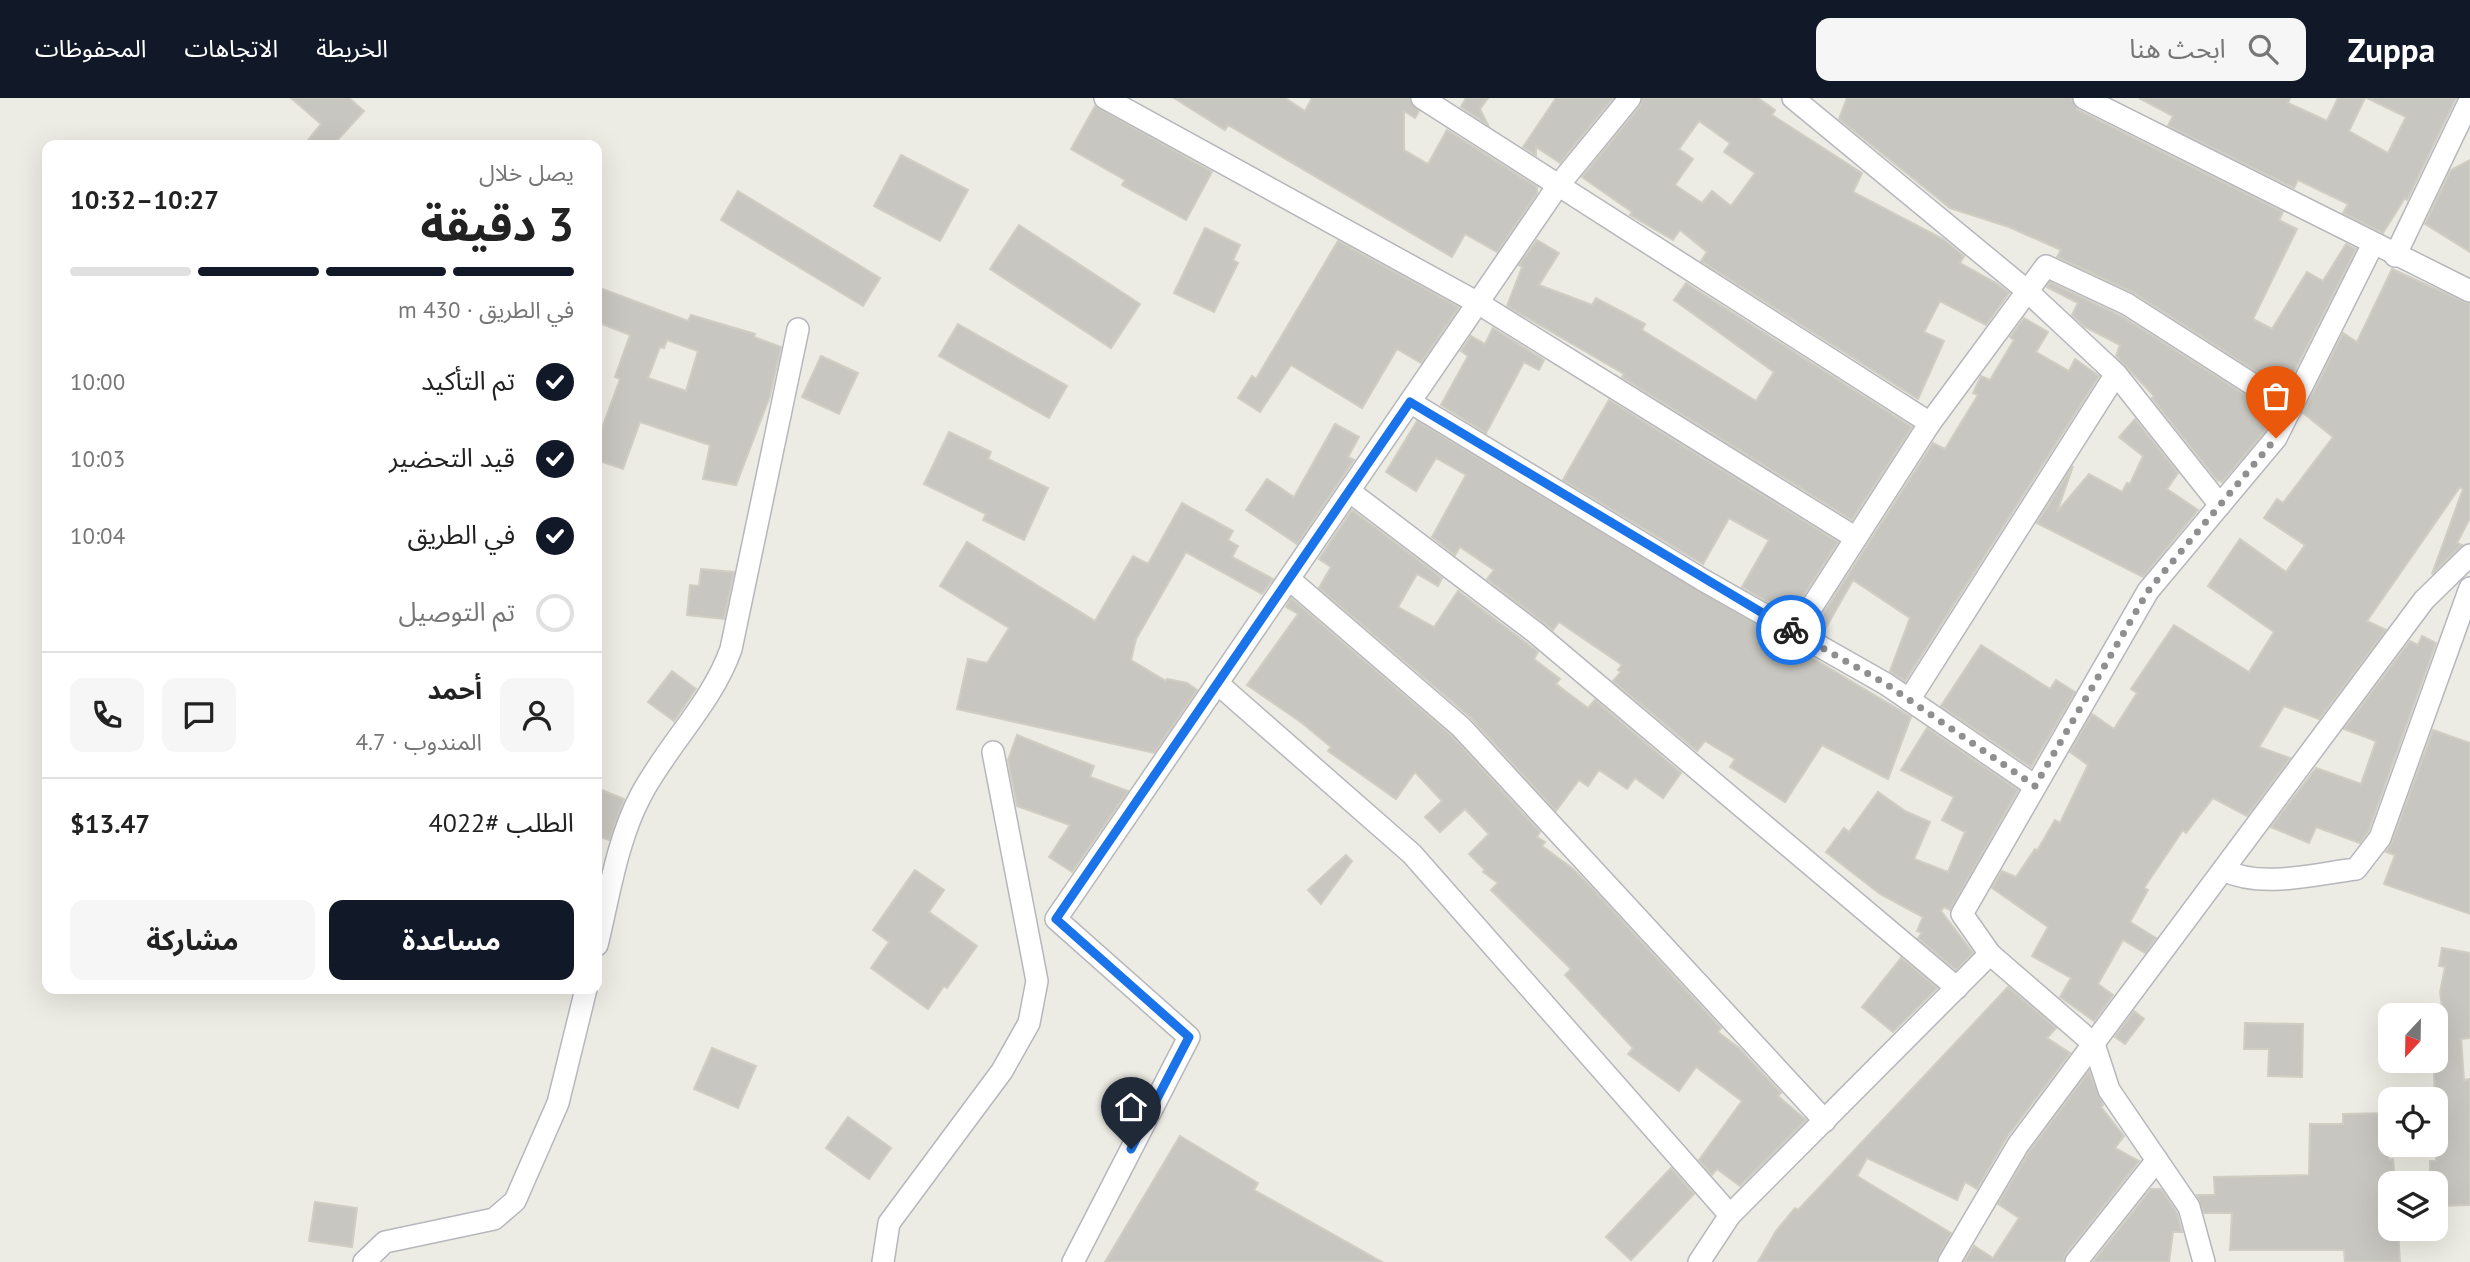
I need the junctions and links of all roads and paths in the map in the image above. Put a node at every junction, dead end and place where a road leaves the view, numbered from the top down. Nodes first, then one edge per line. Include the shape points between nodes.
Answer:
1 (1105, 98) edge
2 (1422, 98) edge
3 (1630, 98) edge
4 (1793, 98) edge
5 (2084, 98) edge
6 (2470, 100) edge
7 (1557, 187) junction
8 (2373, 244) junction
9 (2395, 256) junction
10 (2026, 290) junction
11 (2470, 291) edge
12 (1478, 303) junction
13 (798, 329) dead end
14 (2116, 374) junction
15 (1410, 402) junction
16 (2291, 409) junction
17 (1930, 423) junction
18 (1349, 491) junction
19 (2220, 505) junction
20 (1856, 538) junction
21 (2470, 555) edge
22 (1289, 579) junction
23 (2470, 588) edge
24 (1796, 633) junction
25 (1217, 683) junction
26 (1909, 700) junction
27 (993, 752) dead end
28 (2035, 786) junction
29 (2223, 870) junction
30 (602, 926) edge
31 (1990, 954) junction
32 (1956, 988) junction
33 (585, 994) edge
34 (2094, 1044) junction
35 (1825, 1121) junction
36 (2157, 1160) junction
37 (1730, 1215) junction
38 (364, 1262) edge
39 (883, 1262) edge
40 (1073, 1262) edge
41 (1699, 1262) edge
42 (1949, 1262) edge
43 (2076, 1262) edge
44 (2204, 1262) edge

1 - 12 street
2 - 7 street
3 - 7 street
4 - 10 street
5 - 8 street
6 - 9 street
7 - 12 street
7 - 17 street
8 - 9 street
8 - 16 street
9 - 11 street
10 - 14 street
10 - 16 street via 2046,266 2127,304
10 - 17 street
12 - 15 street
12 - 20 street
13 - 30 street via 731,649 723,672 642,793 630,819
14 - 19 street
14 - 26 street
15 - 18 street
15 - 24 street
16 - 19 street via 2276,438
17 - 20 street
18 - 22 street
18 - 32 street via 1536,634
19 - 28 street via 2148,591
20 - 24 street
21 - 29 street via 2424,600
22 - 25 street
22 - 35 street via 1461,727
23 - 29 street via 2380,838 2356,869 2261,878
24 - 26 street
25 - 37 street via 1412,854
25 - 40 street via 1056,919 1189,1037
26 - 28 street
27 - 39 street via 1037,981 1034,1005 1002,1071 892,1216
28 - 31 street via 1962,914
29 - 34 street
31 - 32 street
31 - 34 street
32 - 35 street
33 - 38 street via 558,1103 515,1201 494,1219 385,1242
34 - 36 street via 2109,1090
34 - 42 street via 2018,1145
35 - 37 street
36 - 43 street
36 - 44 street via 2189,1207
37 - 41 street

